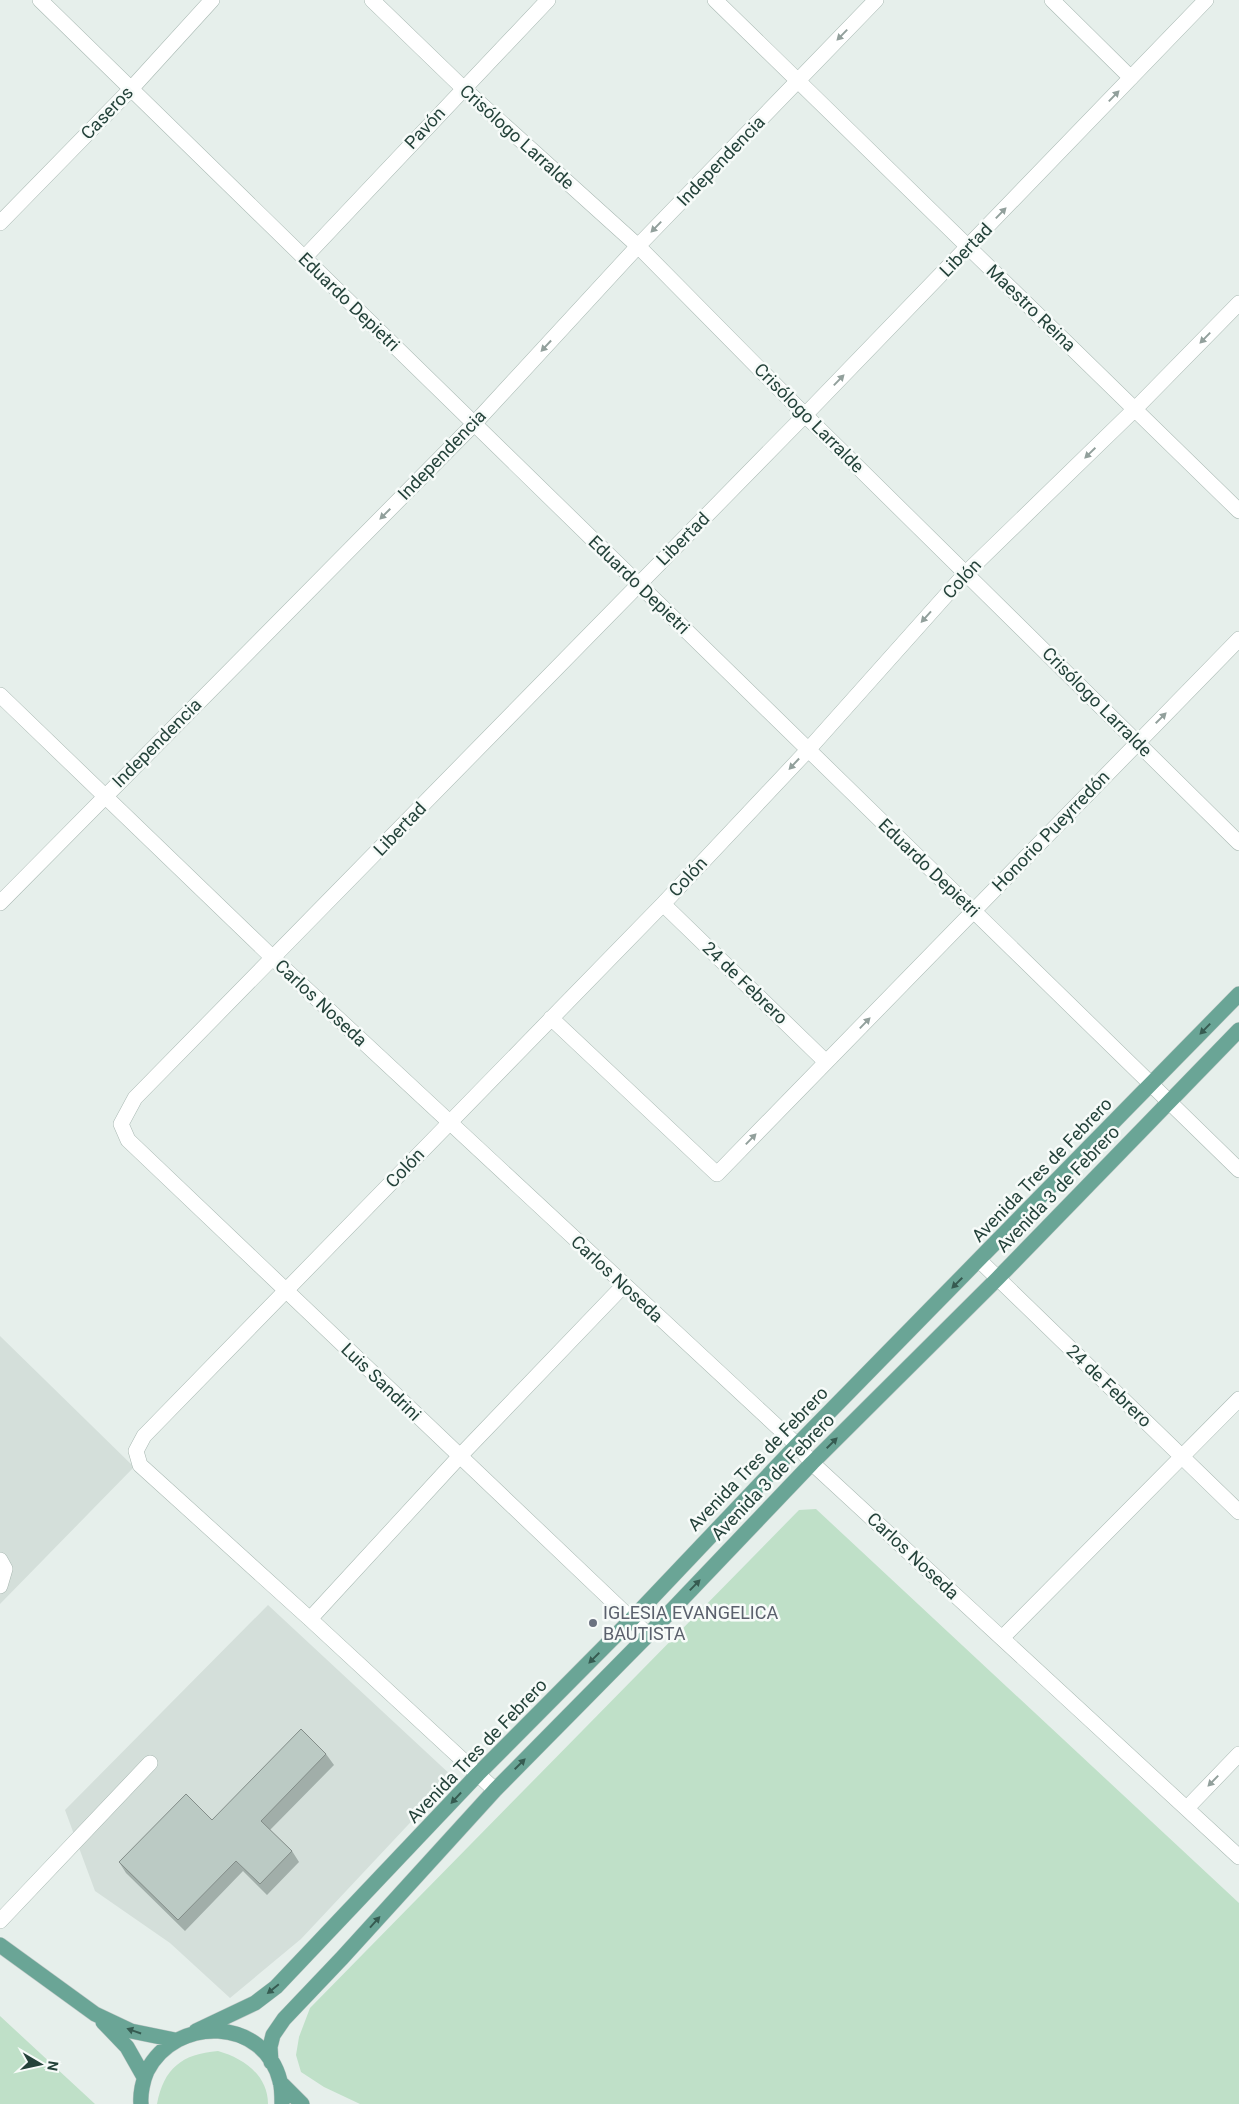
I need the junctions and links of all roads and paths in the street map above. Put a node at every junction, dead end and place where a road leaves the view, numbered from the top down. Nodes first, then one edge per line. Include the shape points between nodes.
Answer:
1 (40, 0) edge
2 (212, 0) edge
3 (372, 0) edge
4 (548, 0) edge
5 (715, 0) edge
6 (876, 0) edge
7 (1052, 0) edge
8 (1206, 0) edge
9 (1131, 78) junction
10 (797, 82) junction
11 (130, 88) junction
12 (463, 88) junction
13 (0, 223) edge
14 (638, 246) junction
15 (969, 247) junction
16 (304, 258) junction
17 (1239, 303) edge
18 (1135, 409) junction
19 (805, 415) junction
20 (474, 424) junction
21 (1239, 511) edge
22 (966, 572) junction
23 (638, 584) junction
24 (1239, 639) edge
25 (0, 695) edge
26 (1136, 742) junction
27 (808, 750) junction
28 (106, 795) junction
29 (1239, 843) edge
30 (0, 903) edge
31 (663, 904) junction
32 (974, 911) junction
33 (274, 959) junction
34 (1239, 994) edge
35 (551, 1018) junction
36 (1239, 1030) edge
37 (826, 1062) junction
38 (1152, 1084) junction
39 (1168, 1101) junction
40 (449, 1123) junction
41 (121, 1124) joint
42 (1239, 1170) edge
43 (979, 1260) junction
44 (997, 1279) junction
45 (624, 1285) junction
46 (285, 1291) junction
47 (1239, 1399) edge
48 (797, 1445) junction
49 (459, 1457) junction
50 (1182, 1457) junction
51 (812, 1463) junction
52 (1239, 1512) edge
53 (0, 1560) edge
54 (0, 1586) edge
55 (310, 1619) junction
56 (631, 1620) junction
57 (648, 1635) junction
58 (1002, 1638) junction
59 (1239, 1754) edge
60 (150, 1763) dead end
61 (478, 1774) junction
62 (495, 1790) junction
63 (1187, 1808) junction
64 (1239, 1857) edge
65 (0, 1921) edge
66 (0, 1945) edge
67 (95, 2014) junction
68 (196, 2031) junction
69 (175, 2040) junction
70 (271, 2062) junction
71 (144, 2077) junction
72 (280, 2082) junction
73 (140, 2103) edge
74 (282, 2104) edge
75 (302, 2104) edge

1 - 11 street, Eduardo Depietri
2 - 11 street, Caseros
3 - 12 street, Crisólogo Larralde
4 - 12 street, Pavón
5 - 10 street, Maestro Reina
6 -> 10 street, Independencia
7 - 9 street
8 - 9 street, Libertad
15 -> 9 street, Libertad
10 -> 14 street, Independencia
10 - 15 street, Maestro Reina
11 - 13 street, Caseros
11 - 16 street, Eduardo Depietri
12 - 14 street, Crisólogo Larralde
12 - 16 street, Pavón
14 - 19 street, Crisólogo Larralde
14 -> 20 street, Independencia
15 - 18 street, Maestro Reina
19 -> 15 street, Libertad
16 - 20 street, Eduardo Depietri
17 -> 18 street, Colón
18 - 21 street, Maestro Reina
18 -> 22 street, Colón
19 - 22 street, Crisólogo Larralde
19 - 23 street, Libertad
20 - 23 street, Eduardo Depietri
20 -> 28 street, Independencia
22 - 26 street, Crisólogo Larralde
22 -> 27 street, Colón
23 - 27 street, Eduardo Depietri
23 - 33 street, Libertad
26 -> 24 street, Honorio Pueyrredón
25 - 28 street, Carlos Noseda
26 - 29 street, Crisólogo Larralde
26 - 32 street, Honorio Pueyrredón
27 -> 31 street, Colón
27 - 32 street, Eduardo Depietri
28 - 30 street, Independencia
28 - 33 street, Carlos Noseda
31 - 35 street, Colón
31 - 37 street, 24 de Febrero
37 -> 32 street, Honorio Pueyrredón
32 - 38 street, Eduardo Depietri
33 - 40 street, Carlos Noseda
33 - 41 street, Libertad via 135,1098
34 -> 38 main road, Avenida Tres de Febrero
35 -> 37 street, Honorio Pueyrredón via 717,1174
35 - 40 street, Colón
36 - 39 main road, Avenida 3 de Febrero
38 - 39 street, Eduardo Depietri
38 - 43 main road, Avenida Tres de Febrero
39 - 42 street, Eduardo Depietri
39 - 44 main road, Avenida 3 de Febrero
40 - 45 street, Carlos Noseda
40 - 46 street, Colón
41 - 46 street, Luis Sandrini via 128,1140
43 - 44 street, 24 de Febrero
43 -> 48 main road, Avenida Tres de Febrero
44 - 50 street, 24 de Febrero
51 -> 44 main road, Avenida 3 de Febrero
45 - 48 street, Carlos Noseda
45 - 49 street
46 - 49 street, Luis Sandrini
46 - 55 street, Colón via 144,1436 136,1452 140,1465
47 - 50 street
48 - 51 street, Carlos Noseda
48 - 56 main road, Avenida Tres de Febrero
49 - 55 street
49 - 56 street, Luis Sandrini
50 - 52 street, 24 de Febrero
50 - 58 street
57 -> 51 main road, Avenida 3 de Febrero
51 - 58 street, Carlos Noseda
53 - 54 street via 5,1569
55 - 61 street
56 - 57 street, Luis Sandrini
56 -> 61 main road, Avenida Tres de Febrero
62 -> 57 main road, Avenida 3 de Febrero
58 - 63 street, Carlos Noseda
59 -> 63 street
60 - 65 street
61 - 62 street
61 -> 68 main road, Avenida Tres de Febrero via 276,1987 255,2002
70 -> 62 main road, Avenida 3 de Febrero via 273,2034 284,2019
63 - 64 street, Carlos Noseda
66 - 67 main road
69 -> 67 main road via 131,2031
67 - 71 main road via 127,2047
68 - 69 main road, Avenida Tres de Febrero
68 - 70 main road via 218,2030 238,2035 256,2046
69 - 71 main road, Avenida Tres de Febrero via 157,2056
70 - 72 main road
71 - 73 main road
72 - 74 main road
72 - 75 main road

